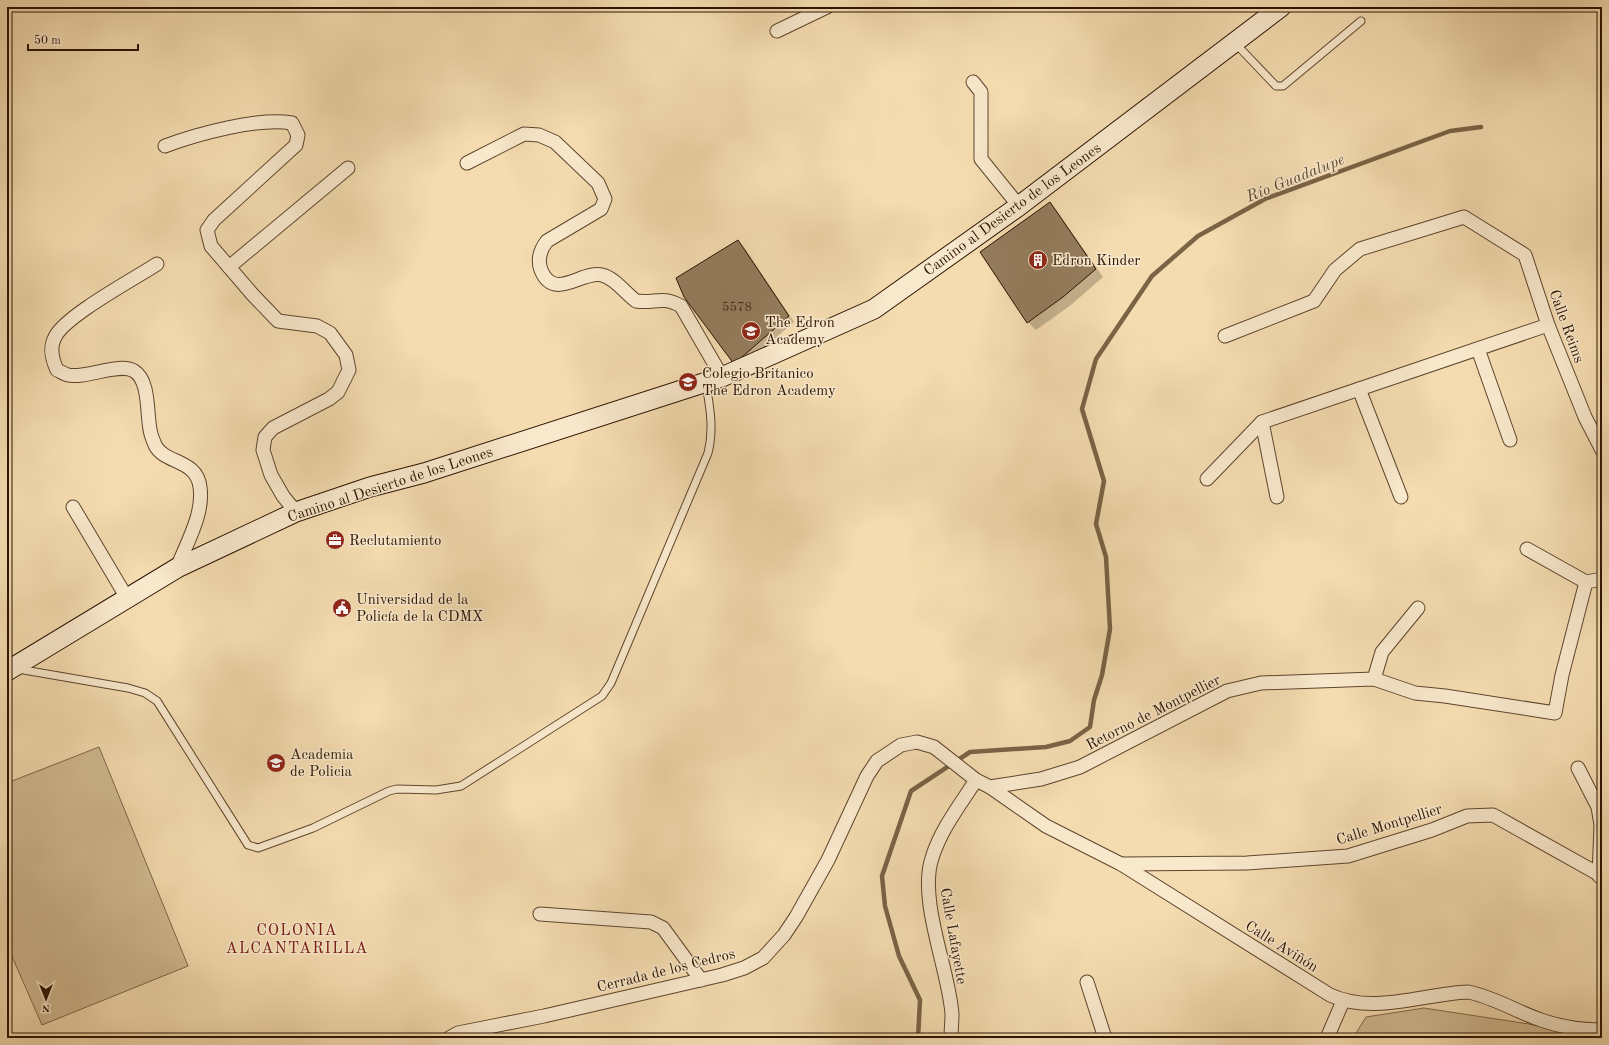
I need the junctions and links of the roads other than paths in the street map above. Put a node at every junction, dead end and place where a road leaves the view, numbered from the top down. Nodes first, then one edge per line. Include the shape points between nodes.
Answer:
1 (827, 7) edge
2 (1282, 7) edge
3 (1360, 21) dead end
4 (777, 31) dead end
5 (1235, 42) junction
6 (973, 82) dead end
7 (165, 146) dead end
8 (466, 163) dead end
9 (348, 168) dead end
10 (1019, 206) junction
11 (157, 264) dead end
12 (229, 267) junction
13 (1548, 325) junction
14 (1225, 336) dead end
15 (1478, 349) junction
16 (714, 379) junction
17 (1359, 389) junction
18 (1262, 422) junction
19 (1510, 440) dead end
20 (1602, 450) edge
21 (1207, 479) dead end
22 (1277, 496) dead end
23 (1402, 496) dead end
24 (73, 507) dead end
25 (296, 512) junction
26 (1527, 549) dead end
27 (177, 568) junction
28 (1602, 579) edge
29 (1586, 582) junction
30 (127, 598) junction
31 (1418, 608) dead end
32 (9, 670) edge
33 (1374, 679) junction
34 (1578, 768) dead end
35 (974, 778) junction
36 (990, 787) junction
37 (1121, 864) junction
38 (1601, 876) edge
39 (540, 914) dead end
40 (701, 980) junction
41 (1087, 982) dead end
42 (1344, 1001) junction
43 (1602, 1030) edge
44 (449, 1038) edge
45 (951, 1038) edge
46 (1105, 1038) edge
47 (1327, 1038) edge

1 - 4 street
2 - 5 main road, Camino al Desierto de los Leones
3 - 5 lane via 1283,86 1276,86
5 - 10 main road, Camino al Desierto de los Leones
6 - 10 street via 981,92 981,160
7 - 12 street via 248,125 281,121 292,123 298,135 296,145 214,220 207,230 212,246
8 - 16 street via 524,134 540,134 555,142 598,183 605,200 601,209 547,241 542,248 539,264 548,281 567,284 596,274 603,275 636,301 664,299 681,306
9 - 12 street
10 - 16 main road, Camino al Desierto de los Leones via 874,309
11 - 27 street via 68,320 55,338 51,356 57,370 68,375 93,374 124,368 134,371 141,380 147,400 150,434 157,448 168,458 181,462 193,471 200,485 201,504
12 - 25 street via 278,321 317,326 330,333 346,355 349,370 338,392 273,428 265,437 263,450 271,475
13 - 14 street, Calle Reims via 1525,256 1464,217 1360,249 1335,270 1314,301
13 - 15 street
13 - 20 street, Calle Reims via 1585,417
15 - 17 street
15 - 19 street
16 - 25 main road, Camino al Desierto de los Leones via 424,474 370,487
16 - 32 lane via 708,453 611,683 602,696 461,786 436,790 393,790 313,828 253,848 248,845 157,701 128,688
17 - 18 street
17 - 23 street
18 - 21 street
18 - 22 street
24 - 30 street
25 - 27 main road, Camino al Desierto de los Leones
26 - 29 street
27 - 30 main road, Camino al Desierto de los Leones
28 - 29 street
29 - 33 street, Retorno de Montpellier via 1555,713 1415,693
30 - 32 main road, Camino al Desierto de los Leones
31 - 33 street via 1382,652
33 - 36 street, Retorno de Montpellier via 1261,684 1227,691 1080,767 1041,780
34 - 38 street via 1598,807 1601,825
35 - 36 street, Calle Aviñón
35 - 40 street, Cerrada de los Cedros via 934,746 924,742 909,742 887,753 877,761 867,776 828,860 784,935 763,958 744,968
35 - 45 street, Calle Lafayette via 941,833 931,860 928,881 952,1013
36 - 37 street, Calle Aviñón via 1046,826
37 - 38 street, Calle Montpellier via 1248,863 1348,856 1432,830 1467,816 1493,815
37 - 42 street, Calle Aviñón via 1330,995
39 - 40 street via 651,922 663,928
40 - 44 street, Cerrada de los Cedros via 458,1033
41 - 46 street
42 - 43 street, Calle Aviñón via 1374,1004 1468,992 1480,994 1540,1020 1561,1026
42 - 47 street

